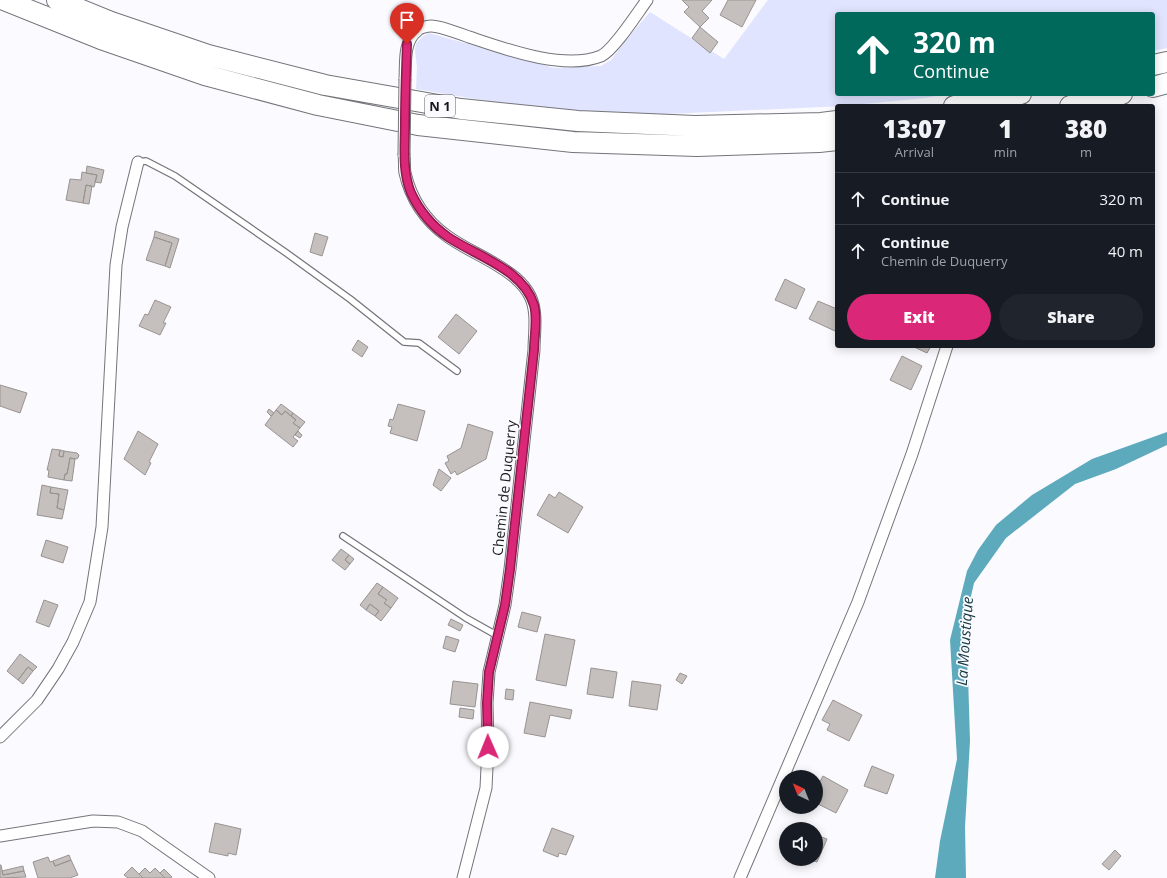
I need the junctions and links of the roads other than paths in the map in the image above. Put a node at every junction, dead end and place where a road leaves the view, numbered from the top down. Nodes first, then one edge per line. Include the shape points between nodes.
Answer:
1 (4, 0) edge
2 (57, 0) edge
3 (647, 0) edge
4 (1167, 62) edge
5 (1155, 65) edge
6 (1167, 84) edge
7 (1155, 87) edge
8 (1010, 96) edge
9 (1113, 96) edge
10 (965, 104) edge
11 (1079, 104) edge
12 (835, 121) edge
13 (835, 140) edge
14 (138, 162) joint
15 (947, 348) edge
16 (457, 371) dead end
17 (343, 536) dead end
18 (498, 636) junction
19 (0, 737) edge
20 (0, 836) edge
21 (209, 878) edge
22 (463, 878) edge
23 (740, 878) edge

1 - 13 highway, N 1 via 101,39 205,75 318,105 418,124 581,142 697,146
2 - 12 highway, N 1 via 112,22 208,54 325,85 461,109 578,121 695,126
3 - 18 street, Chemin de Duquerry, bridge via 613,46 603,55 586,60 553,60 507,50 431,26 418,29 407,44 404,155 405,172 416,203 434,225 453,240 511,274 524,285 534,306 534,350 512,553
4 - 5 highway
6 - 7 highway
8 - 10 highway
9 - 11 highway
14 - 16 lane via 146,161 175,176 286,252 404,342 419,343
14 - 19 street via 122,227 116,265 102,527 90,602 58,669 37,700
15 - 23 street via 858,602
17 - 18 lane via 466,618
18 - 22 street, Chemin de Duquerry via 489,672 486,788
20 - 21 street via 93,821 118,822 142,831

